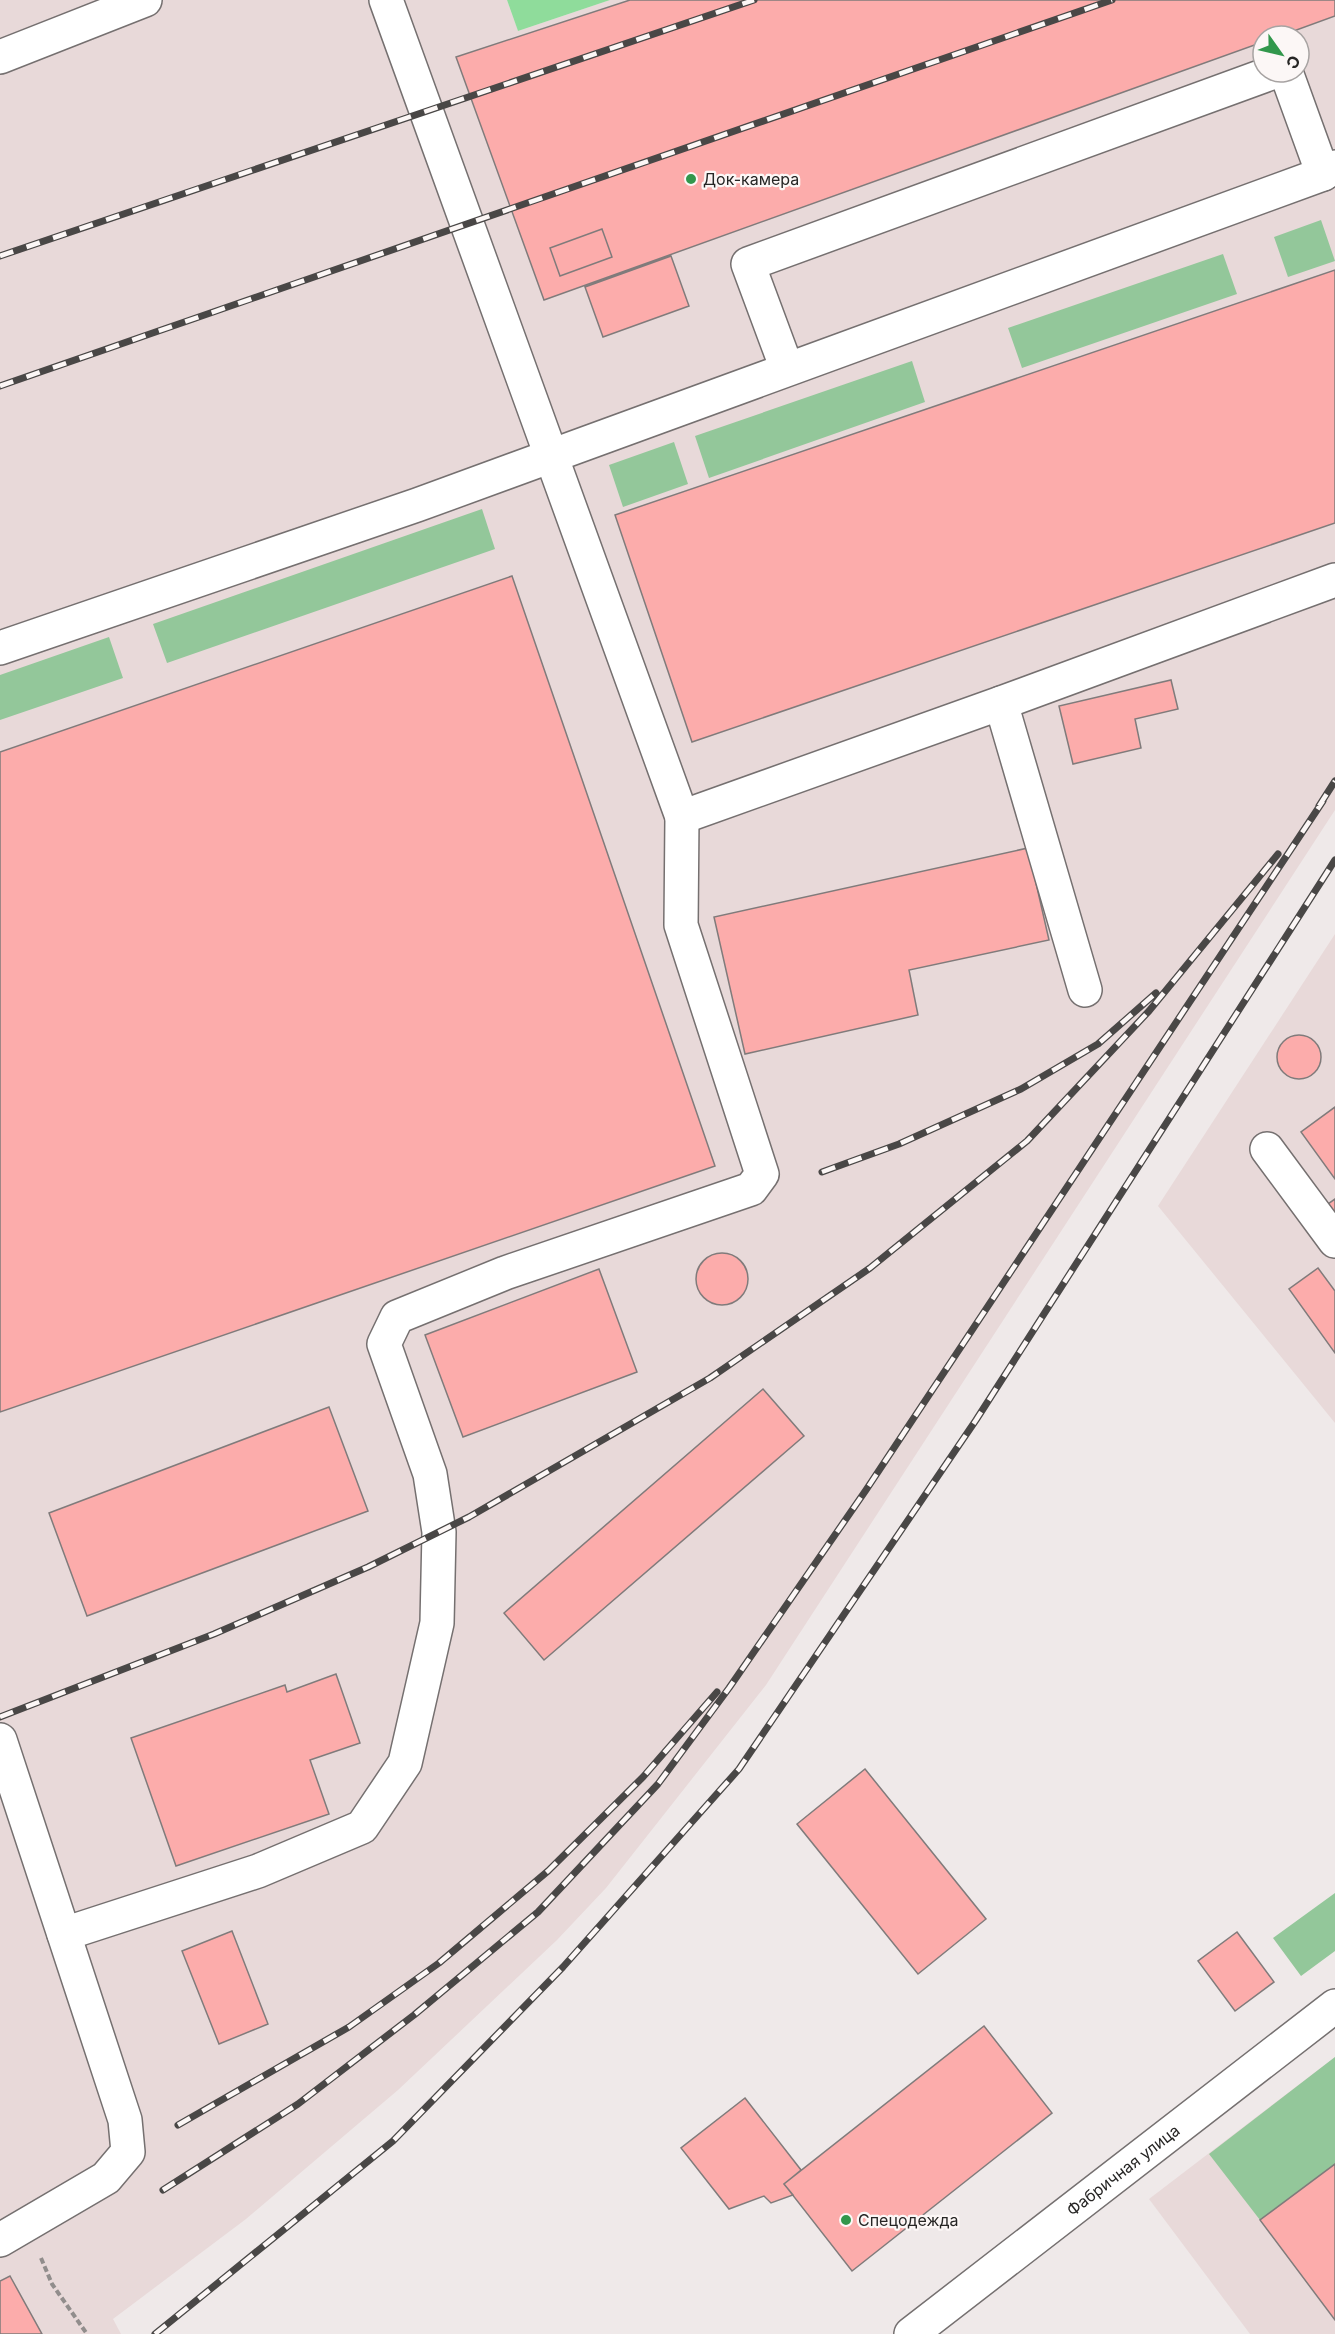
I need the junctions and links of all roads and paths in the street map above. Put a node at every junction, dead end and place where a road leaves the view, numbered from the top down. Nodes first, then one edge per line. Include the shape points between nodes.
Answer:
1 (146, 0) edge
2 (386, 0) edge
3 (0, 57) edge
4 (1251, 80) edge
5 (1291, 84) edge
6 (1329, 170) edge
7 (787, 369) junction
8 (551, 456) junction
9 (1335, 580) edge
10 (0, 648) edge
11 (1001, 703) junction
12 (682, 817) junction
13 (1085, 990) dead end
14 (1267, 1149) dead end
15 (1335, 1241) edge
16 (0, 1740) edge
17 (64, 1934) junction
18 (1335, 2006) edge
19 (0, 2240) edge
20 (52, 2284) dead end
21 (87, 2334) edge
22 (911, 2334) edge

1 - 3 street
2 - 8 street
4 - 7 street via 748,264
5 - 6 street
6 - 7 street
7 - 8 street
8 - 10 street
8 - 12 street
9 - 11 street
11 - 12 street
11 - 13 street
12 - 17 street via 681,925 762,1174 751,1189 505,1273 397,1317 384,1344 430,1474 439,1532 437,1623 405,1763 362,1827 258,1871
14 - 15 street
16 - 17 street
17 - 19 street via 125,2120 128,2152 106,2178
18 - 22 street, Фабричная улица
20 - 21 path

